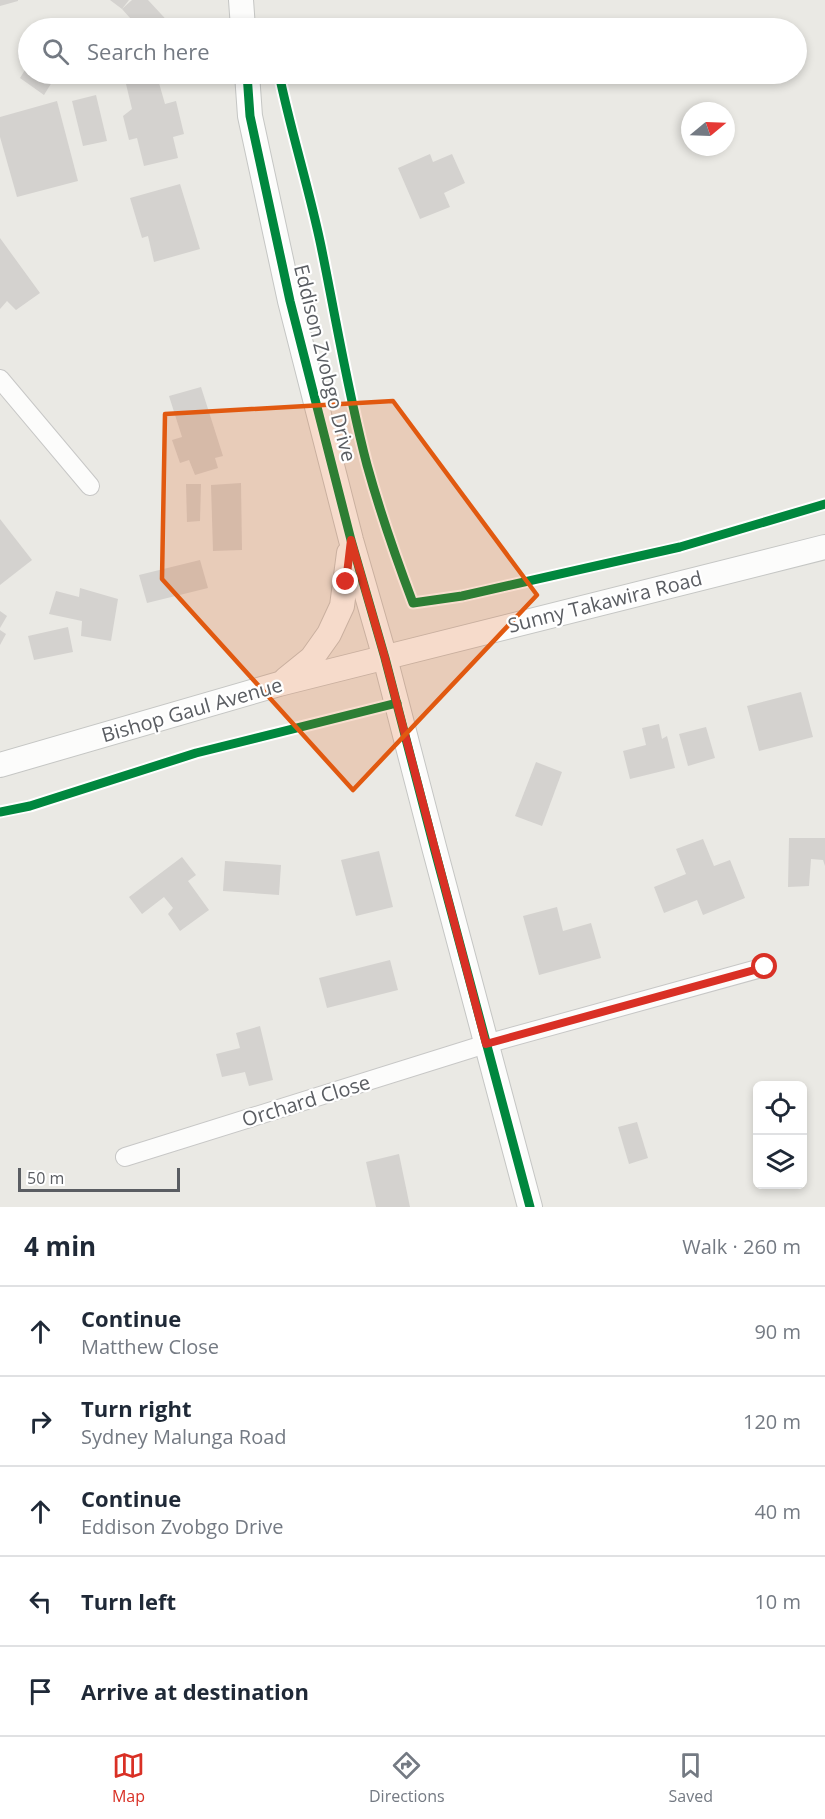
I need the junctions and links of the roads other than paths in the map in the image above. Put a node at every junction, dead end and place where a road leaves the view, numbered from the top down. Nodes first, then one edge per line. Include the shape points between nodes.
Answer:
1 (241, 0) edge
2 (242, 18) edge
3 (248, 84) edge
4 (0, 379) edge
5 (90, 486) dead end
6 (351, 540) junction
7 (825, 547) edge
8 (385, 658) junction
9 (279, 684) junction
10 (0, 765) edge
11 (765, 967) dead end
12 (486, 1044) junction
13 (125, 1157) dead end
14 (530, 1207) edge

1 - 2 street
3 - 6 street, Eddison Zvobgo Drive via 250,116 290,300
4 - 5 street
6 - 8 street, Eddison Zvobgo Drive
6 - 9 street via 342,606 329,634 312,658
7 - 8 street, Sunny Takawira Road
8 - 9 street, Bishop Gaul Avenue
8 - 12 street, Eddison Zvobgo Drive
9 - 10 street, Bishop Gaul Avenue
11 - 12 street, Orchard Close
12 - 13 street, Orchard Close
12 - 14 street, Eddison Zvobgo Drive

